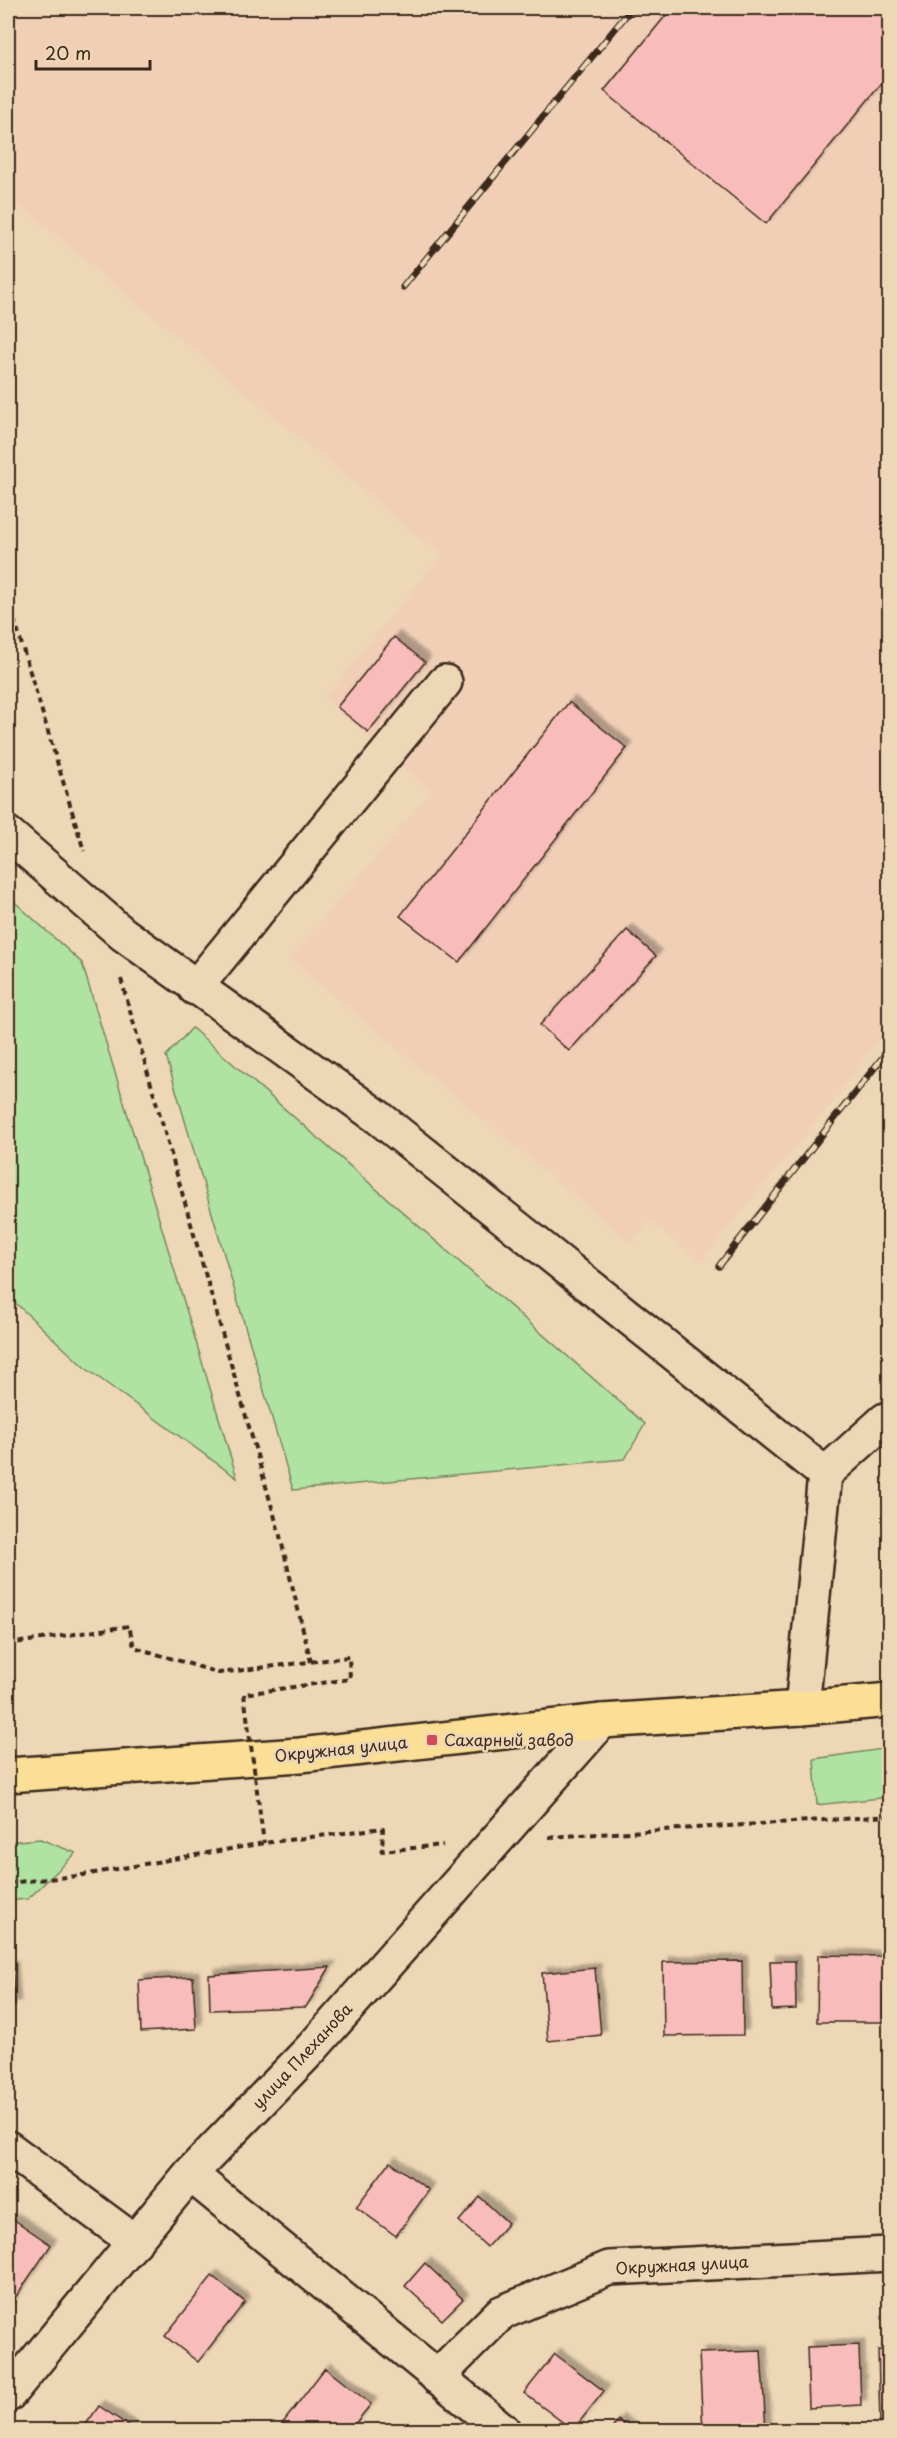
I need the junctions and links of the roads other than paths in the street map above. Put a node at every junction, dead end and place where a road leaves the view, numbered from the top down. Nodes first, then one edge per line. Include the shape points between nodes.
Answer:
1 (446, 682) dead end
2 (8, 834) edge
3 (195, 988) junction
4 (890, 1419) edge
5 (825, 1474) junction
6 (890, 1700) edge
7 (802, 1708) junction
8 (602, 1721) junction
9 (8, 1775) edge
10 (8, 2148) edge
11 (190, 2174) junction
12 (135, 2242) junction
13 (890, 2254) edge
14 (437, 2377) junction
15 (8, 2395) edge
16 (503, 2430) edge

1 - 3 street
2 - 3 street via 123,934
3 - 5 street via 378,1117
4 - 5 street via 885,1419
5 - 7 street
6 - 7 highway, Окружная улица
7 - 8 highway, Окружная улица
8 - 9 highway, Окружная улица via 300,1755
8 - 11 street, улица Плеханова via 311,2049
10 - 12 street
11 - 12 street, улица Плеханова
11 - 14 street
12 - 15 street, улица Плеханова
13 - 14 street, Окружная улица via 609,2268 501,2313
14 - 16 street

